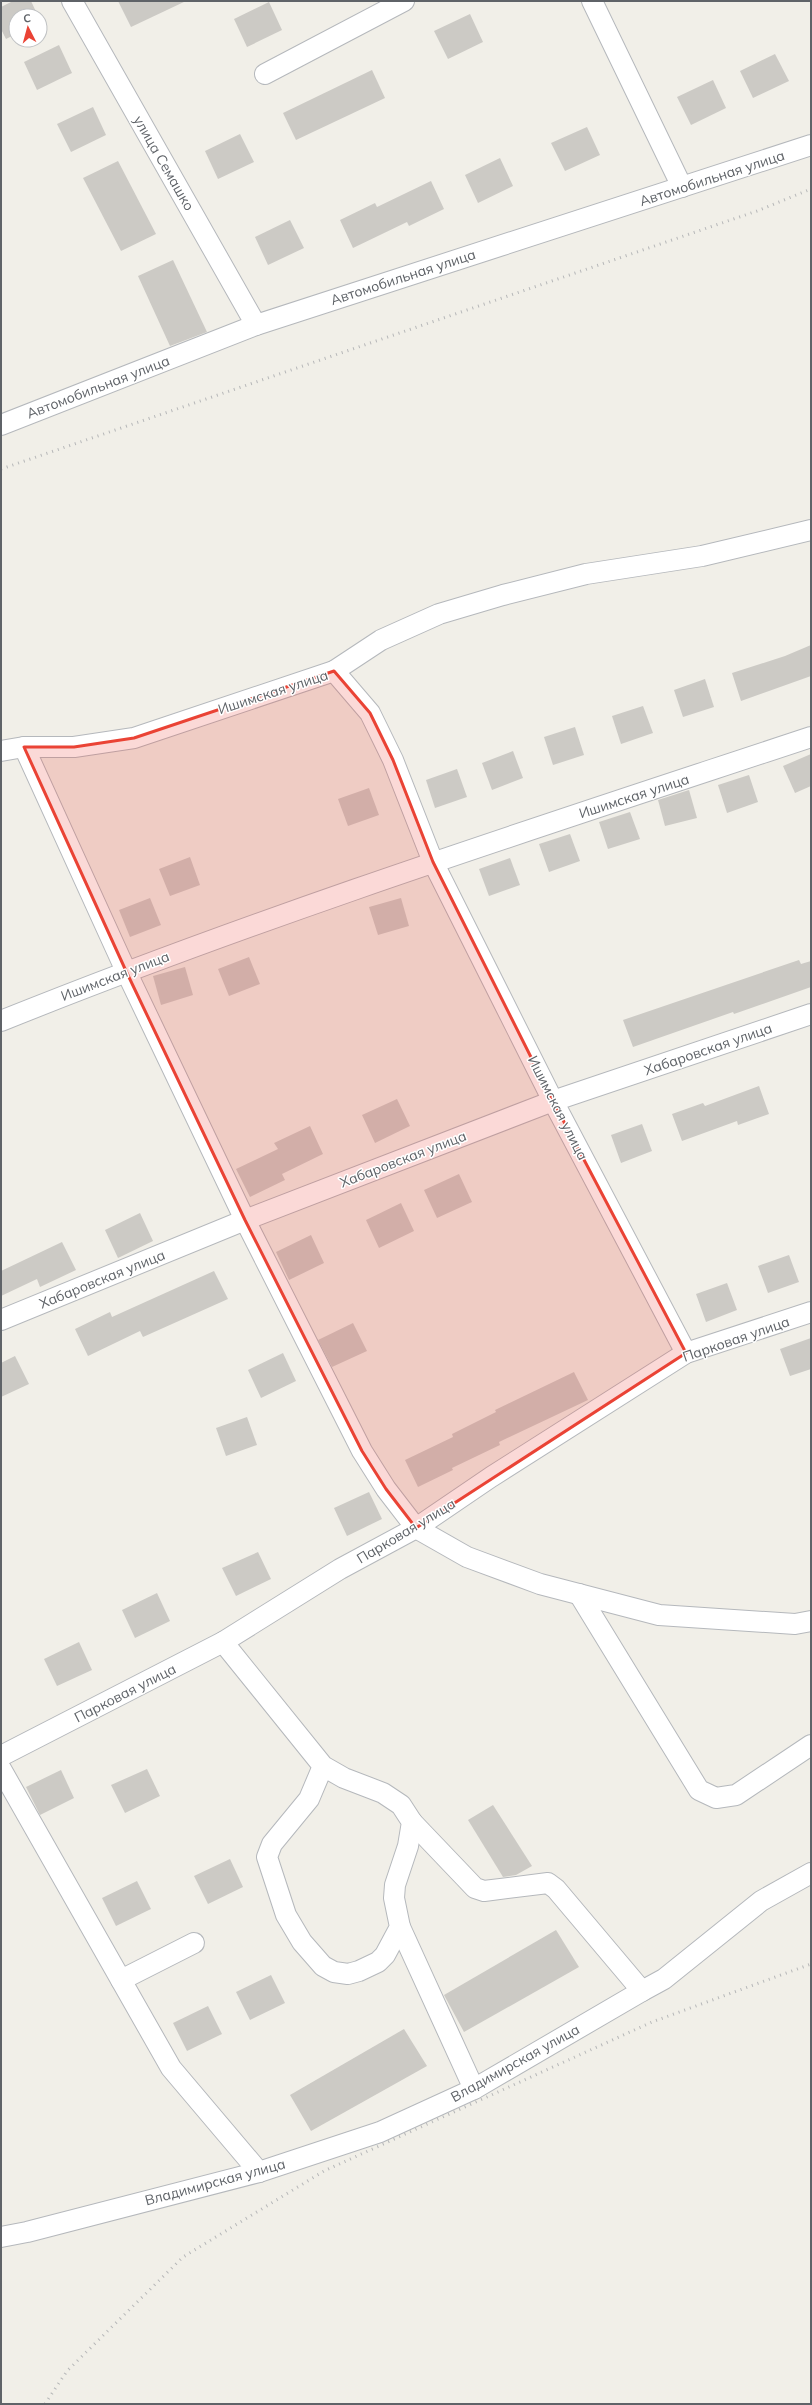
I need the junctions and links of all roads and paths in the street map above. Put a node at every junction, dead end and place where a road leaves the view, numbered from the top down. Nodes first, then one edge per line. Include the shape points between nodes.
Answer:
1 (72, 1) edge
2 (404, 1) edge
3 (592, 1) edge
4 (265, 74) dead end
5 (811, 145) edge
6 (682, 187) junction
7 (256, 325) junction
8 (1, 425) edge
9 (811, 530) edge
10 (334, 671) junction
11 (811, 737) edge
12 (24, 747) junction
13 (1, 751) edge
14 (433, 862) junction
15 (126, 971) junction
16 (811, 1014) edge
17 (1, 1021) edge
18 (553, 1101) junction
19 (245, 1220) junction
20 (811, 1312) edge
21 (1, 1320) edge
22 (686, 1353) junction
23 (416, 1528) junction
24 (579, 1594) junction
25 (811, 1621) edge
26 (223, 1642) junction
27 (811, 1745) edge
28 (1, 1756) edge
29 (323, 1766) junction
30 (1, 1770) edge
31 (412, 1822) junction
32 (811, 1873) edge
33 (400, 1927) junction
34 (194, 1942) dead end
35 (121, 1980) junction
36 (642, 1990) junction
37 (474, 2089) junction
38 (259, 2172) junction
39 (1, 2236) edge

1 - 7 street, улица Семашко
2 - 4 street
3 - 6 street
5 - 6 street, Автомобильная улица
6 - 7 street, Автомобильная улица
7 - 8 street, Автомобильная улица
9 - 10 street via 702,556 586,574 503,595 439,614 381,640
10 - 12 street, Ишимская улица via 134,738 74,747
10 - 14 street, Ишимская улица via 370,713 393,760
11 - 14 street, Ишимская улица
12 - 13 street, Ишимская улица
12 - 15 street
14 - 15 street, Ишимская улица
14 - 18 street, Ишимская улица
15 - 17 street, Ишимская улица
15 - 19 street
16 - 18 street, Хабаровская улица
18 - 19 street, Хабаровская улица
18 - 22 street, Ишимская улица
19 - 21 street, Хабаровская улица
19 - 23 street via 362,1451 386,1489
20 - 22 street, Парковая улица
22 - 23 street, Парковая улица via 491,1476
23 - 24 street via 467,1557 540,1584
23 - 26 street, Парковая улица via 340,1569
24 - 25 street via 658,1615 795,1624
24 - 27 street via 699,1790 716,1798 736,1795
26 - 28 street, Парковая улица
26 - 29 street
29 - 31 street via 344,1778 383,1793 401,1805
29 - 33 street via 310,1799 272,1844 267,1857 286,1915 302,1942 323,1966 334,1972 348,1974 378,1962 385,1955
30 - 35 street
31 - 33 street via 408,1846 395,1885 394,1898
31 - 36 street via 475,1888 484,1891 548,1883 556,1888
32 - 36 street, Владимирская улица via 760,1901 664,1980
33 - 37 street
34 - 35 street
35 - 38 street via 171,2068
36 - 37 street, Владимирская улица
37 - 38 street, Владимирская улица via 380,2132
38 - 39 street, Владимирская улица via 27,2232

